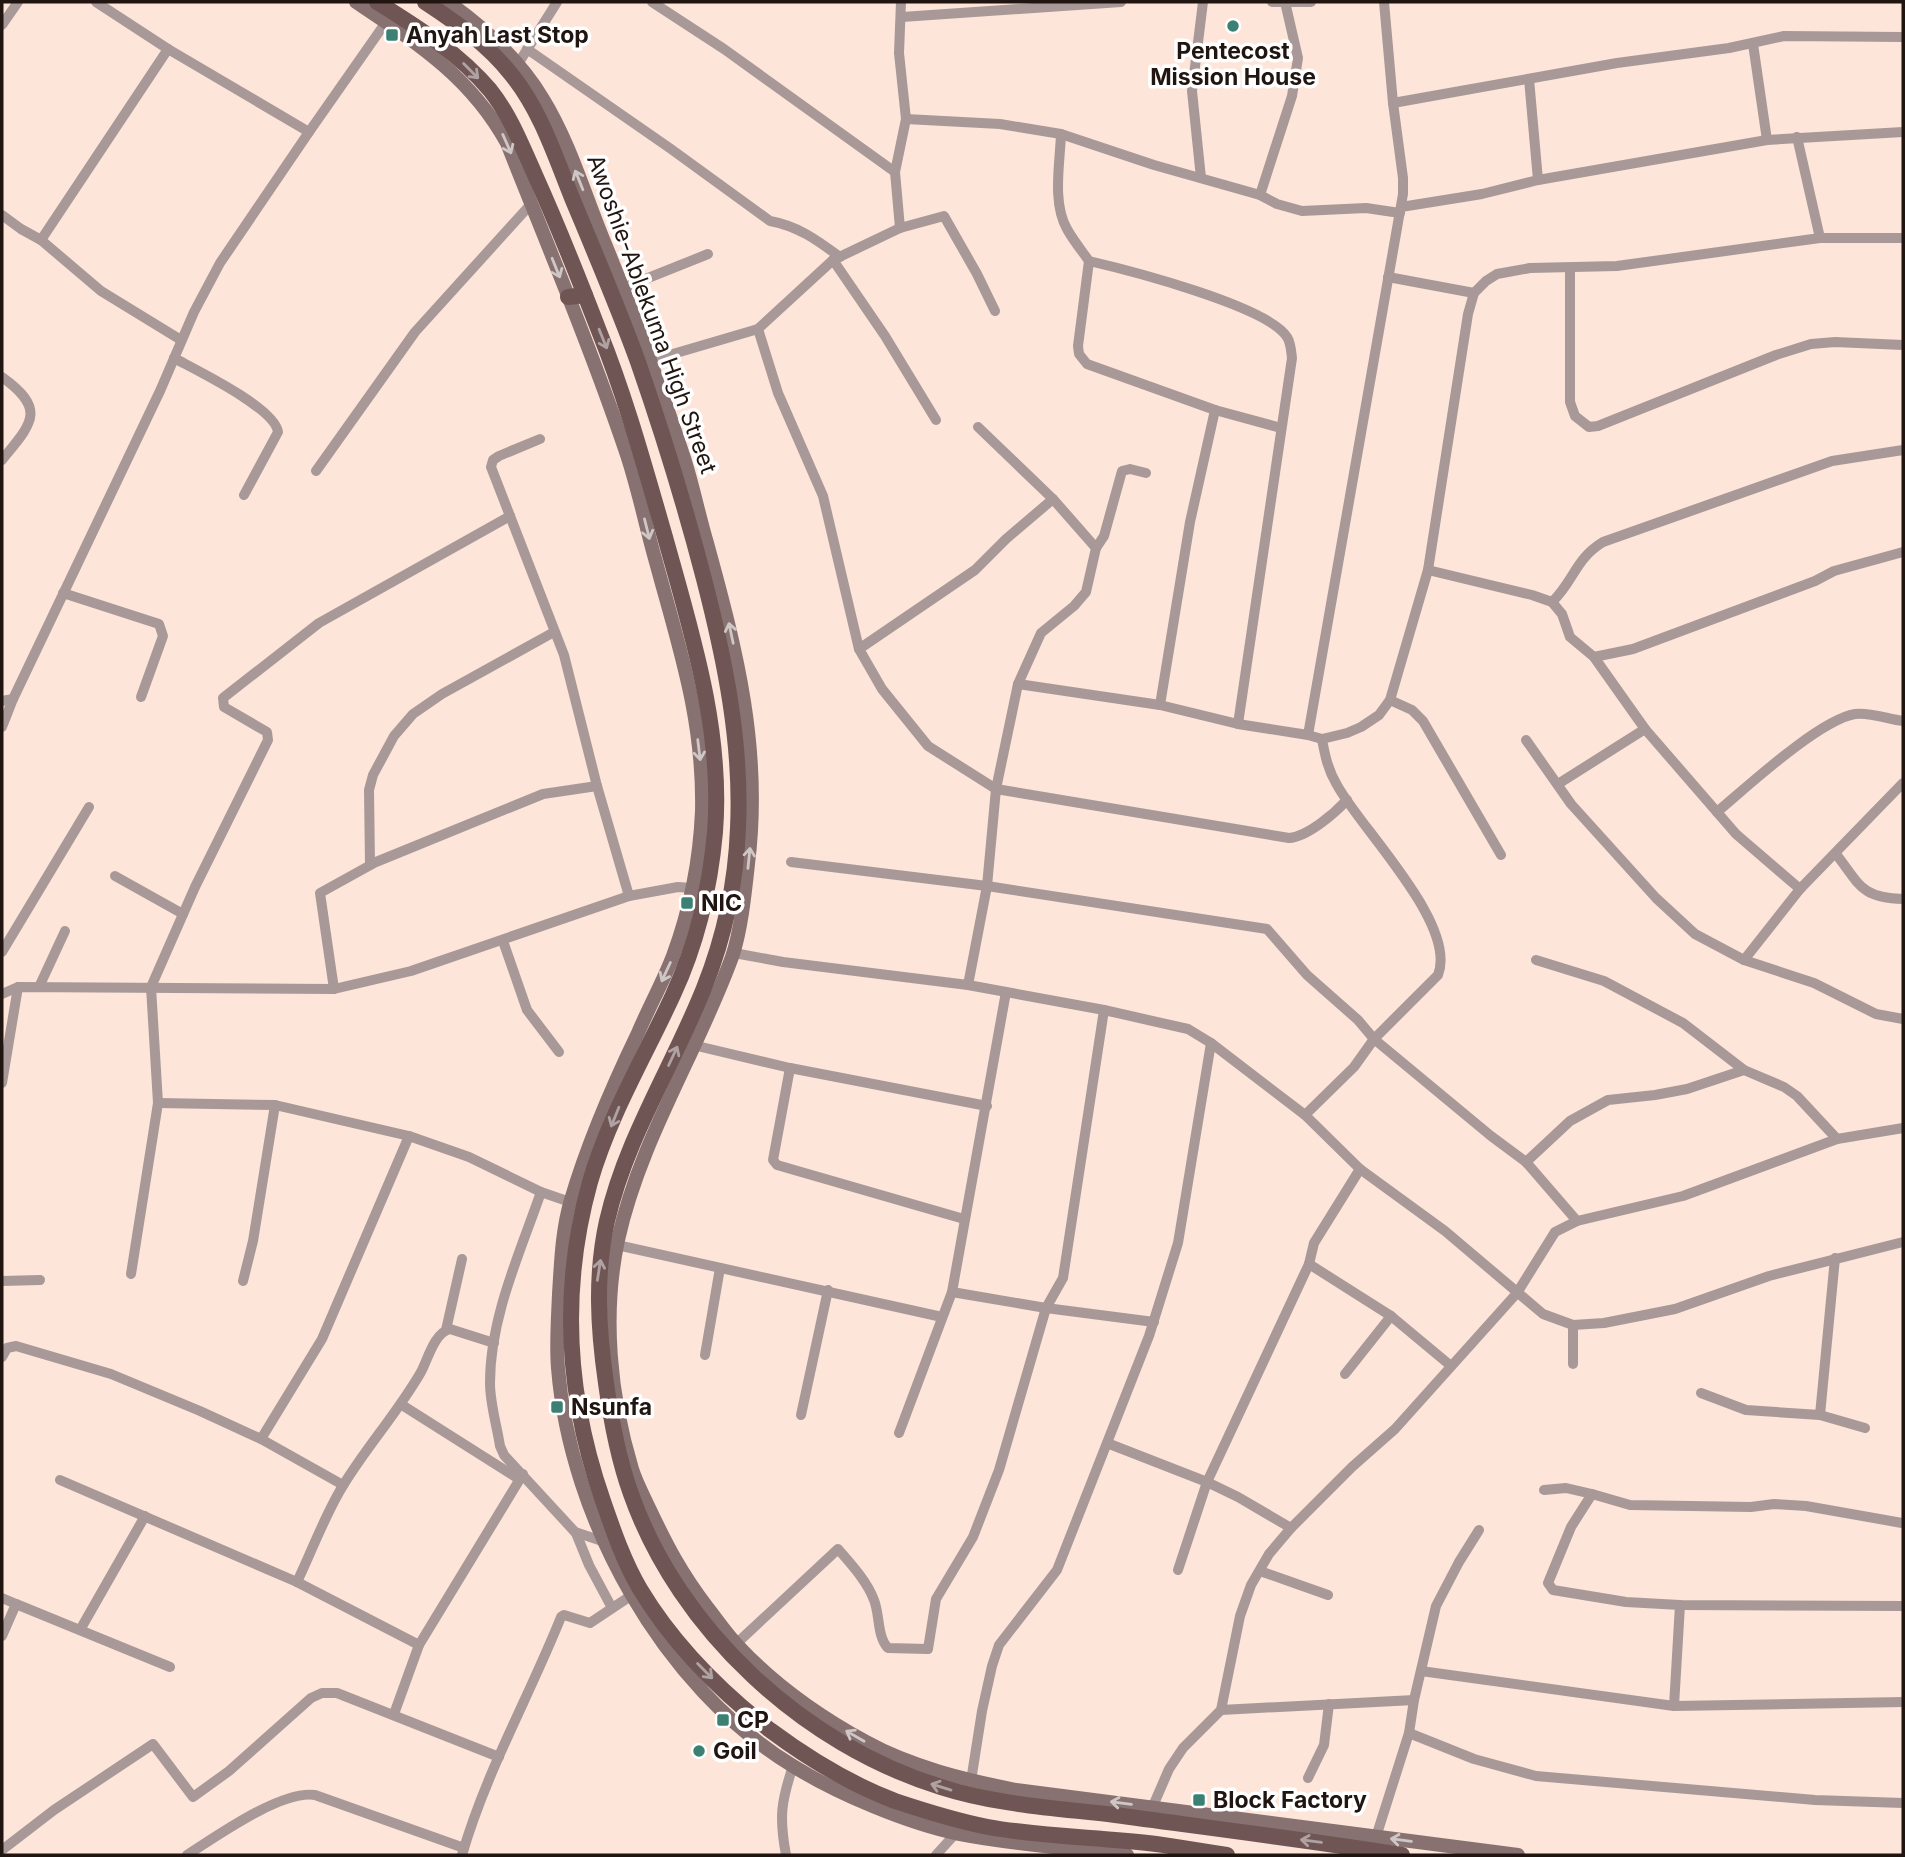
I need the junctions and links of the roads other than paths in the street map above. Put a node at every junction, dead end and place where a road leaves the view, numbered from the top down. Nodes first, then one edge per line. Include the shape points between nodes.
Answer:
1 (18, 2) edge
2 (96, 2) edge
3 (356, 2) edge
4 (377, 2) edge
5 (425, 2) edge
6 (449, 2) edge
7 (557, 2) edge
8 (652, 2) edge
9 (901, 2) edge
10 (1121, 2) edge
11 (1203, 2) edge
12 (1272, 2) edge
13 (1285, 2) edge
14 (1311, 2) edge
15 (1384, 2) edge
16 (902, 17) junction
17 (386, 22) junction
18 (2, 25) edge
19 (1903, 37) edge
20 (1753, 44) junction
21 (168, 49) junction
22 (527, 50) junction
23 (518, 64) junction
24 (1530, 79) junction
25 (1393, 103) junction
26 (906, 119) junction
27 (309, 132) junction
28 (1903, 132) edge
29 (1061, 134) junction
30 (1797, 137) junction
31 (1768, 140) junction
32 (895, 172) junction
33 (1201, 178) junction
34 (1538, 180) junction
35 (1260, 195) junction
36 (531, 204) junction
37 (1400, 210) junction
38 (2, 215) edge
39 (900, 228) junction
40 (1819, 238) junction
41 (1903, 238) edge
42 (41, 240) junction
43 (708, 254) dead end
44 (836, 258) junction
45 (1090, 261) junction
46 (1570, 268) junction
47 (1388, 277) junction
48 (623, 288) junction
49 (1474, 293) junction
50 (585, 295) junction
51 (568, 296) junction
52 (995, 311) dead end
53 (758, 329) junction
54 (181, 340) junction
55 (1903, 345) edge
56 (174, 358) junction
57 (649, 361) junction
58 (2, 377) edge
59 (1215, 410) junction
60 (936, 420) dead end
61 (978, 427) dead end
62 (1281, 428) junction
63 (663, 435) junction
64 (540, 439) dead end
65 (638, 443) junction
66 (1903, 450) edge
67 (2, 460) edge
68 (316, 471) dead end
69 (1146, 473) dead end
70 (244, 495) dead end
71 (646, 496) junction
72 (1053, 499) junction
73 (510, 516) junction
74 (1096, 548) junction
75 (1903, 552) edge
76 (1428, 570) junction
77 (63, 593) junction
78 (1552, 602) junction
79 (554, 632) junction
80 (859, 649) junction
81 (1594, 657) junction
82 (1018, 684) junction
83 (141, 696) dead end
84 (7, 700) edge
85 (1390, 700) junction
86 (1160, 705) junction
87 (1903, 721) edge
88 (1238, 724) junction
89 (2, 727) edge
90 (1645, 729) junction
91 (1308, 735) junction
92 (1322, 739) junction
93 (1526, 740) dead end
94 (1903, 783) edge
95 (1558, 784) junction
96 (597, 786) junction
97 (996, 789) junction
98 (1347, 800) junction
99 (89, 807) dead end
100 (1717, 812) junction
101 (1836, 854) junction
102 (1501, 855) dead end
103 (791, 862) dead end
104 (370, 865) junction
105 (115, 876) dead end
106 (987, 886) junction
107 (692, 888) junction
108 (1800, 889) junction
109 (629, 896) junction
110 (1903, 899) edge
111 (183, 914) junction
112 (65, 931) dead end
113 (503, 941) junction
114 (2, 952) edge
115 (734, 953) junction
116 (1536, 960) dead end
117 (1744, 960) junction
118 (968, 985) junction
119 (18, 987) junction
120 (39, 987) junction
121 (151, 987) junction
122 (334, 989) junction
123 (1006, 992) junction
124 (2, 993) edge
125 (1104, 1010) junction
126 (1903, 1019) edge
127 (1374, 1039) junction
128 (1212, 1043) junction
129 (693, 1045) junction
130 (559, 1052) dead end
131 (790, 1068) junction
132 (1744, 1070) junction
133 (2, 1083) edge
134 (158, 1103) junction
135 (275, 1105) junction
136 (987, 1107) junction
137 (1305, 1115) junction
138 (1903, 1128) edge
139 (409, 1136) junction
140 (1837, 1139) junction
141 (1526, 1162) junction
142 (1360, 1168) junction
143 (541, 1192) junction
144 (570, 1202) junction
145 (964, 1219) junction
146 (1577, 1220) junction
147 (1903, 1242) edge
148 (617, 1245) junction
149 (1835, 1258) junction
150 (462, 1259) dead end
151 (1309, 1264) junction
152 (720, 1268) junction
153 (131, 1274) dead end
154 (40, 1280) dead end
155 (2, 1281) edge
156 (243, 1281) dead end
157 (828, 1290) junction
158 (952, 1292) junction
159 (1517, 1293) junction
160 (1046, 1308) junction
161 (1391, 1316) junction
162 (942, 1317) junction
163 (1154, 1322) junction
164 (1573, 1325) junction
165 (446, 1330) junction
166 (494, 1343) junction
167 (4, 1348) edge
168 (705, 1355) dead end
169 (1573, 1364) dead end
170 (1451, 1366) junction
171 (1345, 1374) dead end
172 (1700, 1393) dead end
173 (402, 1405) junction
174 (801, 1415) dead end
175 (1820, 1415) junction
176 (1865, 1429) dead end
177 (899, 1433) dead end
178 (261, 1439) junction
179 (1108, 1443) junction
180 (521, 1477) junction
181 (60, 1480) dead end
182 (1207, 1482) junction
183 (342, 1485) junction
184 (1544, 1490) dead end
185 (1592, 1494) junction
186 (145, 1516) junction
187 (1902, 1523) edge
188 (1291, 1528) junction
189 (1479, 1530) dead end
190 (576, 1533) junction
191 (605, 1542) junction
192 (1178, 1570) dead end
193 (1259, 1571) junction
194 (297, 1582) junction
195 (632, 1595) junction
196 (1328, 1595) dead end
197 (2, 1598) edge
198 (16, 1604) junction
199 (1680, 1605) junction
200 (1903, 1606) edge
201 (612, 1608) junction
202 (80, 1630) junction
203 (2, 1636) edge
204 (736, 1644) junction
205 (419, 1645) junction
206 (170, 1667) dead end
207 (1421, 1671) junction
208 (1414, 1700) junction
209 (1903, 1702) edge
210 (1329, 1704) junction
211 (1674, 1706) junction
212 (1221, 1710) junction
213 (394, 1714) junction
214 (1409, 1733) junction
215 (499, 1757) junction
216 (793, 1766) junction
217 (1308, 1778) dead end
218 (971, 1781) junction
219 (1903, 1803) edge
220 (1153, 1806) junction
221 (1284, 1830) junction
222 (956, 1833) junction
223 (1376, 1837) junction
224 (1054, 1841) junction
225 (2, 1850) edge
226 (463, 1852) edge
227 (187, 1855) edge
228 (786, 1855) edge
229 (936, 1855) edge
230 (1124, 1855) edge
231 (1227, 1855) edge
232 (1402, 1855) edge
233 (1518, 1855) edge

1 - 18 street
2 - 21 street
3 - 17 street
4 -> 50 main road via 447,49 491,91 518,136
5 - 63 main road, Awoshie-Ablekuma High Street via 488,48 538,115 622,317
6 - 23 street, Awoshie-Ablekuma High Street via 478,23
7 - 22 street
8 - 32 street
9 - 16 street
10 - 16 street
11 - 33 street via 1192,91
12 - 13 street
13 - 14 street
13 - 35 street via 1298,58 1292,96
15 - 25 street
16 - 26 street via 899,52
17 - 27 street
17 -> 36 street via 450,69 478,98 507,143
19 - 20 street via 1784,36
20 - 24 street
20 - 31 street
21 - 27 street
21 - 42 street
22 - 23 street
22 - 44 street via 770,221 806,232
48 -> 23 street, Awoshie-Ablekuma High Street via 553,117
24 - 25 street
24 - 34 street
25 - 37 street via 1403,178
26 - 29 street via 1000,124
26 - 32 street
27 - 54 street via 220,263
28 - 30 street
29 - 33 street
29 - 45 street via 1061,214 1065,228
30 - 31 street
30 - 40 street
31 - 34 street
32 - 39 street
33 - 35 street
34 - 37 street
35 - 37 street via 1302,211
36 -> 51 street
36 - 68 street via 420,325
37 - 47 street
38 - 42 street
39 - 44 street
39 - 52 street via 944,216
40 - 41 street
40 - 46 street via 1617,266
42 - 54 street via 101,291
43 - 48 street
44 - 53 street
44 - 60 street
45 - 59 street via 1079,331 1083,361
45 - 62 street via 1212,295 1282,331 1292,358
46 - 49 street via 1549,266 1497,274
46 - 55 street via 1570,402 1575,416 1589,427 1811,344
47 - 49 street
47 - 91 street
48 - 57 street, Awoshie-Ablekuma High Street
49 - 76 street
50 - 51 main road
50 -> 65 main road
51 - 71 street
53 - 57 street
53 - 80 street via 778,393 824,496
54 - 56 street
56 - 70 street via 252,403 276,425 278,432
56 - 77 street
115 -> 57 street, Awoshie-Ablekuma High Street via 752,811 746,702 683,456
58 - 67 street via 23,393 31,413 29,427
59 - 62 street
59 - 86 street via 1190,522
61 - 72 street
62 - 88 street
63 - 65 main road
221 -> 63 main road, Awoshie-Ablekuma High Street via 990,1799 945,1789 862,1756 771,1694 689,1603 650,1539 630,1492 611,1421 598,1281 608,1218 632,1143 718,950 734,873 738,826 734,726 717,632
64 - 73 street via 493,460 491,467
65 - 71 main road
66 - 78 street via 1832,461 1603,542 1581,559
69 - 74 street via 1130,468 1122,471 1104,536
71 -> 107 street via 692,696 701,768 702,815
71 -> 224 main road via 701,670 711,723 715,834 693,944 675,992 618,1107 592,1175 576,1238 571,1350 578,1416 590,1466 639,1587 678,1643 741,1707 833,1772 892,1800
72 - 74 street
72 - 80 street via 975,570
73 - 79 street
73 - 111 street via 319,623 223,698 224,706 267,732 268,740
74 - 82 street via 1086,592 1041,633
75 - 81 street via 1834,571 1633,649
76 - 78 street
76 - 85 street
77 - 83 street via 159,624 163,636
77 - 84 street
78 - 81 street via 1574,643
79 - 96 street
79 - 104 street via 442,694 413,714 394,736 369,790
80 - 97 street via 882,690 928,746
81 - 90 street
82 - 86 street
82 - 97 street
84 - 89 street
85 - 92 street via 1361,727
85 - 102 street via 1423,721
86 - 88 street
87 - 100 street via 1858,713 1831,723
88 - 91 street
90 - 95 street
90 - 100 street
91 - 92 street
92 - 98 street via 1327,766
93 - 95 street
94 - 101 street
95 - 117 street via 1666,907 1695,934
96 - 104 street via 544,794
96 - 109 street
97 - 98 street via 1292,838 1329,817
97 - 106 street
98 - 127 street via 1402,874 1432,927 1441,961 1438,975
99 - 114 street
100 - 108 street
101 - 108 street
101 - 110 street via 1864,889 1880,898
103 - 106 street
104 - 122 street via 320,894
105 - 111 street
106 - 118 street
106 - 127 street via 1267,929
107 - 109 street
107 -> 144 street via 673,956 608,1096
108 - 117 street
109 - 113 street
111 - 121 street
112 - 120 street
113 - 122 street via 411,971
113 - 130 street via 527,1010
115 - 118 street
115 - 129 street, Awoshie-Ablekuma High Street
116 - 132 street via 1604,981 1684,1023
117 - 126 street via 1814,983 1876,1014
118 - 123 street
119 - 120 street
119 - 124 street
119 - 133 street
120 - 121 street
121 - 122 street
121 - 134 street
123 - 125 street
123 - 136 street
125 - 128 street via 1188,1028
125 - 160 street via 1063,1278
127 - 137 street via 1354,1067
127 - 141 street
128 - 137 street
128 - 163 street via 1178,1243
129 - 131 street
129 - 148 street, Awoshie-Ablekuma High Street via 651,1139
131 - 136 street
131 - 145 street via 774,1163
132 - 140 street via 1797,1096
132 - 141 street via 1687,1089 1608,1100 1570,1121
134 - 135 street
134 - 153 street
135 - 139 street
135 - 156 street
136 - 145 street
137 - 142 street
138 - 140 street
139 - 143 street via 469,1157
139 - 178 street via 322,1339
140 - 146 street via 1683,1196
141 - 146 street
142 - 151 street via 1314,1242
142 - 159 street via 1445,1231
143 - 144 street
143 - 166 street via 500,1307
144 - 191 street via 562,1257 558,1368 569,1438
145 - 158 street
146 - 159 street via 1551,1236
147 - 149 street
148 - 152 street
148 - 204 street, Awoshie-Ablekuma High Street via 610,1339 616,1402 633,1474 674,1561
149 - 164 street via 1675,1309
149 - 175 street
150 - 165 street
151 - 161 street
151 - 182 street
152 - 157 street
152 - 168 street
154 - 155 street
157 - 162 street
157 - 174 street
158 - 160 street
158 - 162 street
159 - 164 street via 1547,1316
159 - 170 street
160 - 163 street
160 - 204 street via 999,1470 973,1537 936,1599 928,1649 888,1648 882,1642 874,1600 838,1549
161 - 170 street
161 - 171 street
162 - 177 street
163 - 179 street
164 - 169 street
165 - 166 street
165 - 173 street
166 - 180 street via 490,1382 500,1447
167 - 178 street via 16,1346 111,1374
170 - 188 street via 1395,1429
172 - 175 street via 1746,1410
173 - 180 street
173 - 183 street
175 - 176 street
178 - 183 street
179 - 182 street
179 - 218 street via 1057,1570 999,1645
180 - 190 street
180 - 205 street
181 - 186 street
182 - 188 street
182 - 192 street
183 - 194 street
184 - 185 street via 1566,1488
185 - 187 street via 1630,1505 1806,1506
185 - 199 street via 1571,1527 1550,1587 1626,1602
186 - 194 street
186 - 202 street
188 - 193 street
189 - 207 street via 1436,1606
190 - 191 street
190 - 201 street
191 - 195 street
193 - 196 street
193 - 212 street via 1240,1616
194 - 205 street
195 - 201 street
195 - 216 street via 682,1667 741,1729
197 - 198 street
198 - 202 street
198 - 203 street
199 - 200 street
199 - 211 street
201 - 215 street via 590,1623 561,1617
202 - 206 street
218 -> 204 street, Awoshie-Ablekuma High Street via 872,1746 774,1681
205 - 213 street
207 - 208 street
207 - 211 street
208 - 210 street
208 - 214 street
209 - 211 street
210 - 212 street
210 - 217 street via 1324,1745
212 - 220 street via 1168,1769
213 - 215 street
213 - 225 street via 337,1693 315,1696 193,1797 153,1744
214 - 219 street via 1474,1759 1536,1776
214 - 223 street
215 - 226 street
216 - 222 street via 893,1813
216 - 228 street via 781,1807
220 -> 218 street, Awoshie-Ablekuma High Street
220 - 221 street, Awoshie-Ablekuma High Street
221 - 223 street, Awoshie-Ablekuma High Street
232 -> 221 main road, Awoshie-Ablekuma High Street
222 - 224 street
222 - 229 street
233 -> 223 street, Awoshie-Ablekuma High Street
224 - 230 street
224 - 231 main road via 1155,1844
226 - 227 street via 306,1794 283,1800

